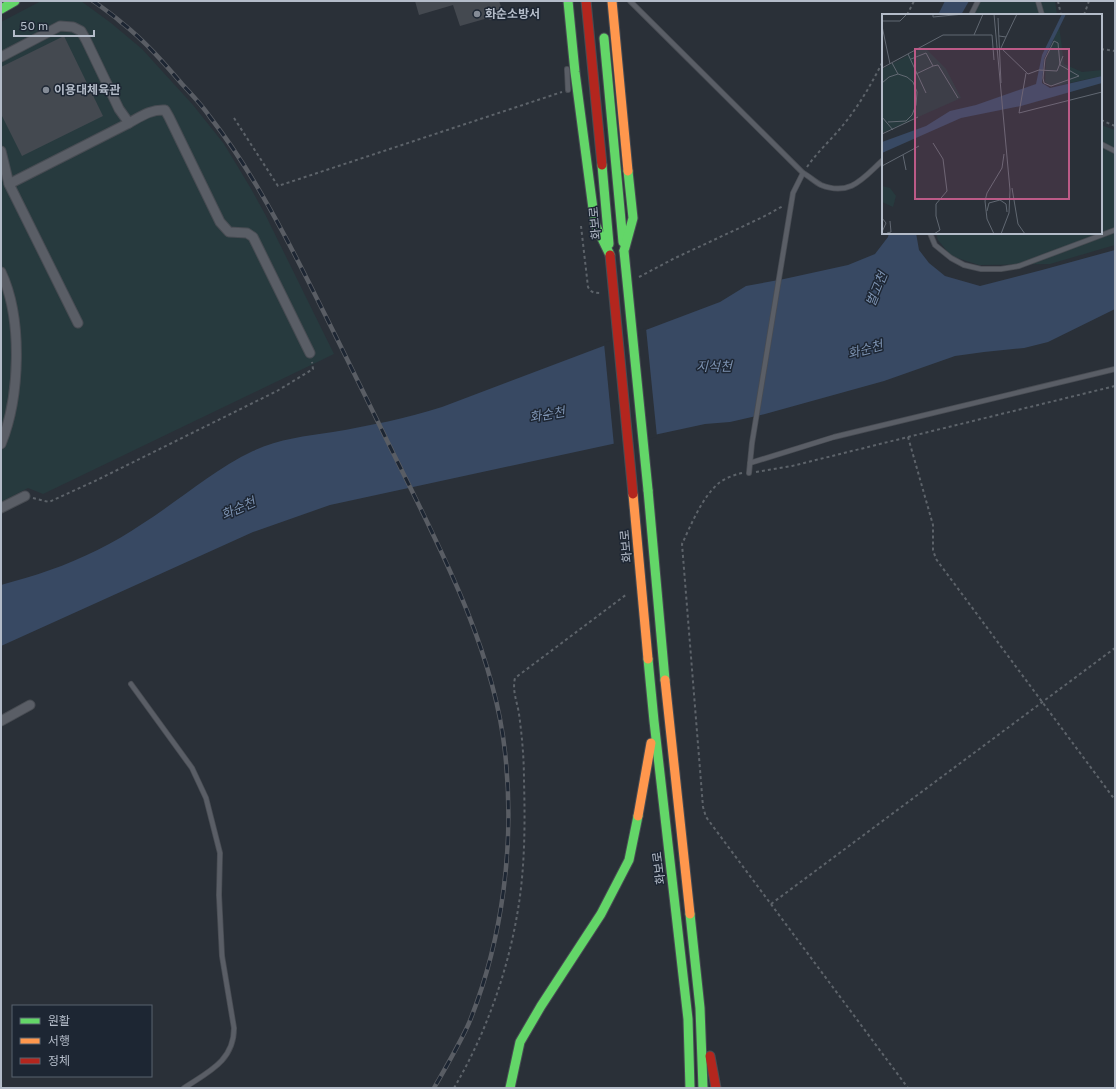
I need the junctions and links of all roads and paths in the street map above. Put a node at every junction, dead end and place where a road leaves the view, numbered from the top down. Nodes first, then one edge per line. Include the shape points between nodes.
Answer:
1 (15, 1) edge
2 (568, 1) edge
3 (586, 1) edge
4 (612, 1) edge
5 (630, 1) edge
6 (914, 1) edge
7 (978, 1) edge
8 (1038, 1) edge
9 (1058, 1) edge
10 (1089, 1) edge
11 (1, 9) edge
12 (908, 14) edge
13 (972, 14) edge
14 (1042, 14) edge
15 (1061, 14) edge
16 (1084, 14) edge
17 (604, 32) dead end
18 (1102, 49) edge
19 (1115, 51) edge
20 (1, 57) edge
21 (574, 62) junction
22 (882, 62) edge
23 (568, 90) joint
24 (234, 118) dead end
25 (1102, 120) edge
26 (129, 123) junction
27 (1115, 126) edge
28 (1102, 144) edge
29 (1, 151) edge
30 (1115, 151) edge
31 (882, 161) edge
32 (803, 173) junction
33 (9, 184) junction
34 (793, 199) junction
35 (581, 224) dead end
36 (1115, 230) edge
37 (930, 234) edge
38 (624, 251) junction
39 (610, 255) junction
40 (1, 272) edge
41 (638, 278) dead end
42 (608, 291) dead end
43 (78, 323) dead end
44 (310, 353) joint
45 (1115, 368) edge
46 (1115, 386) edge
47 (908, 437) junction
48 (1, 444) edge
49 (750, 463) junction
50 (749, 473) junction
51 (24, 496) joint
52 (1, 508) edge
53 (627, 594) dead end
54 (1115, 648) edge
55 (131, 684) dead end
56 (1042, 702) junction
57 (30, 704) dead end
58 (1, 721) edge
59 (654, 722) junction
60 (1115, 800) edge
61 (771, 904) junction
62 (700, 1008) junction
63 (184, 1088) edge
64 (454, 1088) edge
65 (510, 1088) edge
66 (690, 1088) edge
67 (704, 1088) edge
68 (716, 1088) edge
69 (908, 1088) edge

1 - 11 main road
2 - 21 main road
3 - 39 main road, 화보로
4 - 38 main road via 633,218
5 - 32 lane
6 - 12 path
7 - 13 lane
8 - 14 lane
9 - 15 path
10 - 16 path
17 - 38 main road
18 - 19 path
20 - 26 street via 60,26 73,27 81,31 119,109
21 - 23 lane via 566,63
21 - 39 main road via 595,224
22 - 32 path via 856,108
23 - 24 path via 278,186
25 - 27 path
26 - 33 street
26 - 44 street via 150,112 165,110 220,222 229,232 247,233 253,237
28 - 30 lane
29 - 33 street
31 - 32 lane via 850,187 821,185
32 - 34 lane via 793,193
33 - 43 street
34 - 41 path via 763,218
34 - 49 lane
35 - 42 path via 588,287 595,293
36 - 37 lane via 1020,266 981,269 964,265 946,255 935,245
38 - 62 main road, bridge via 668,718
39 - 59 main road, 화보로, bridge
40 - 48 street via 12,312 16,357 11,411
44 - 51 path via 313,370 277,391 49,502
45 - 49 lane via 834,437
46 - 47 path
47 - 50 path via 782,469
47 - 56 path via 932,525 932,550 936,559
49 - 50 lane
50 - 61 path via 726,479 715,487 692,522 682,544 703,806 706,817
51 - 52 street
53 - 64 path via 515,678 513,687 519,713 524,788 520,896 498,991 476,1048
54 - 56 path
55 - 63 lane via 199,781 220,853 222,956 234,1036 218,1065
56 - 60 path
56 - 61 path
57 - 58 street
59 - 65 main road via 644,787 628,860 601,914 520,1042
59 - 66 main road, 화보로 via 688,1019
61 - 69 path
62 - 67 main road
62 - 68 main road

